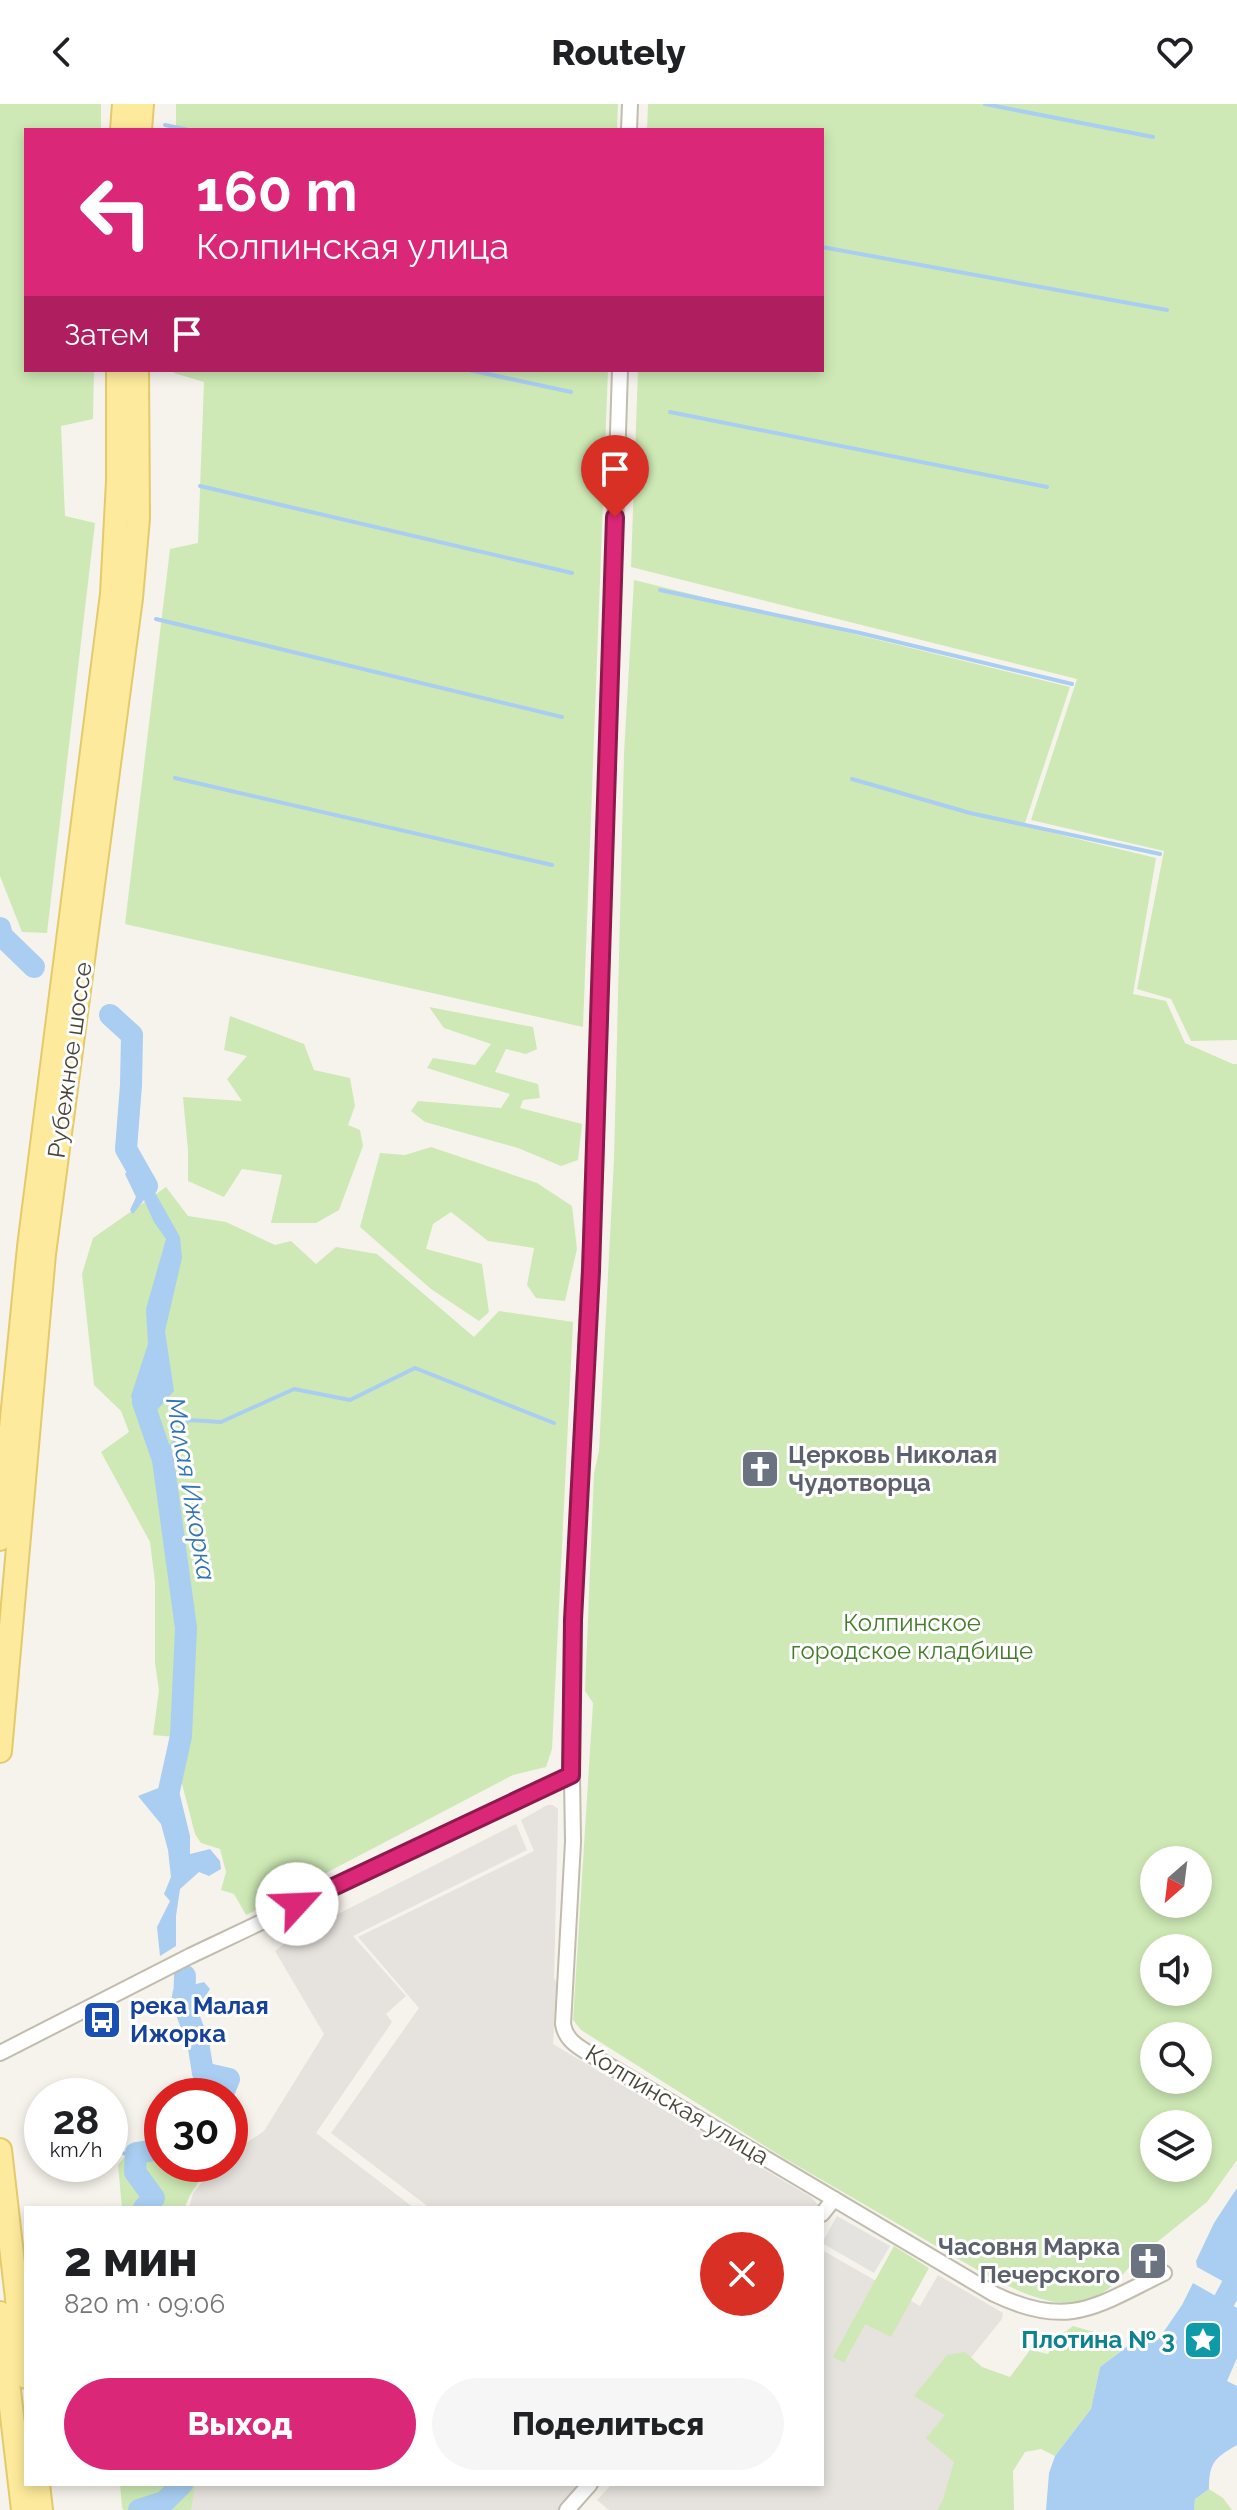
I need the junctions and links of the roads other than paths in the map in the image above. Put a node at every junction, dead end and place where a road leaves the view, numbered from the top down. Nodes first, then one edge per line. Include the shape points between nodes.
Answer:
1 (124, 104) edge
2 (142, 104) edge
3 (630, 104) edge
4 (122, 128) edge
5 (140, 128) edge
6 (629, 128) edge
7 (118, 372) edge
8 (137, 372) edge
9 (620, 372) edge
10 (128, 455) junction
11 (128, 481) junction
12 (0, 1539) edge
13 (0, 1751) edge
14 (571, 1775) junction
15 (0, 2053) edge
16 (0, 2150) edge
17 (834, 2199) junction
18 (824, 2212) edge
19 (1164, 2273) dead end
20 (0, 2313) edge
21 (24, 2360) edge
22 (38, 2486) edge
23 (588, 2486) edge
24 (23, 2510) edge
25 (41, 2510) edge
26 (567, 2510) edge

1 - 4 main road
2 - 5 main road
3 - 6 street
7 - 10 main road, Рубежное шоссе
8 - 10 main road, Рубежное шоссе
9 - 14 street, Колпинская улица
10 - 11 main road, Рубежное шоссе
11 - 12 main road, Рубежное шоссе via 29,1247
11 - 13 main road, Рубежное шоссе via 138,518 131,598 44,1254
14 - 15 street via 162,1969
14 - 17 street, Колпинская улица via 565,2033 598,2059
16 - 21 main road
17 - 18 street
17 - 19 street, Колпинская улица via 994,2294 1037,2311 1093,2308
20 - 24 main road
22 - 25 main road
23 - 26 street

